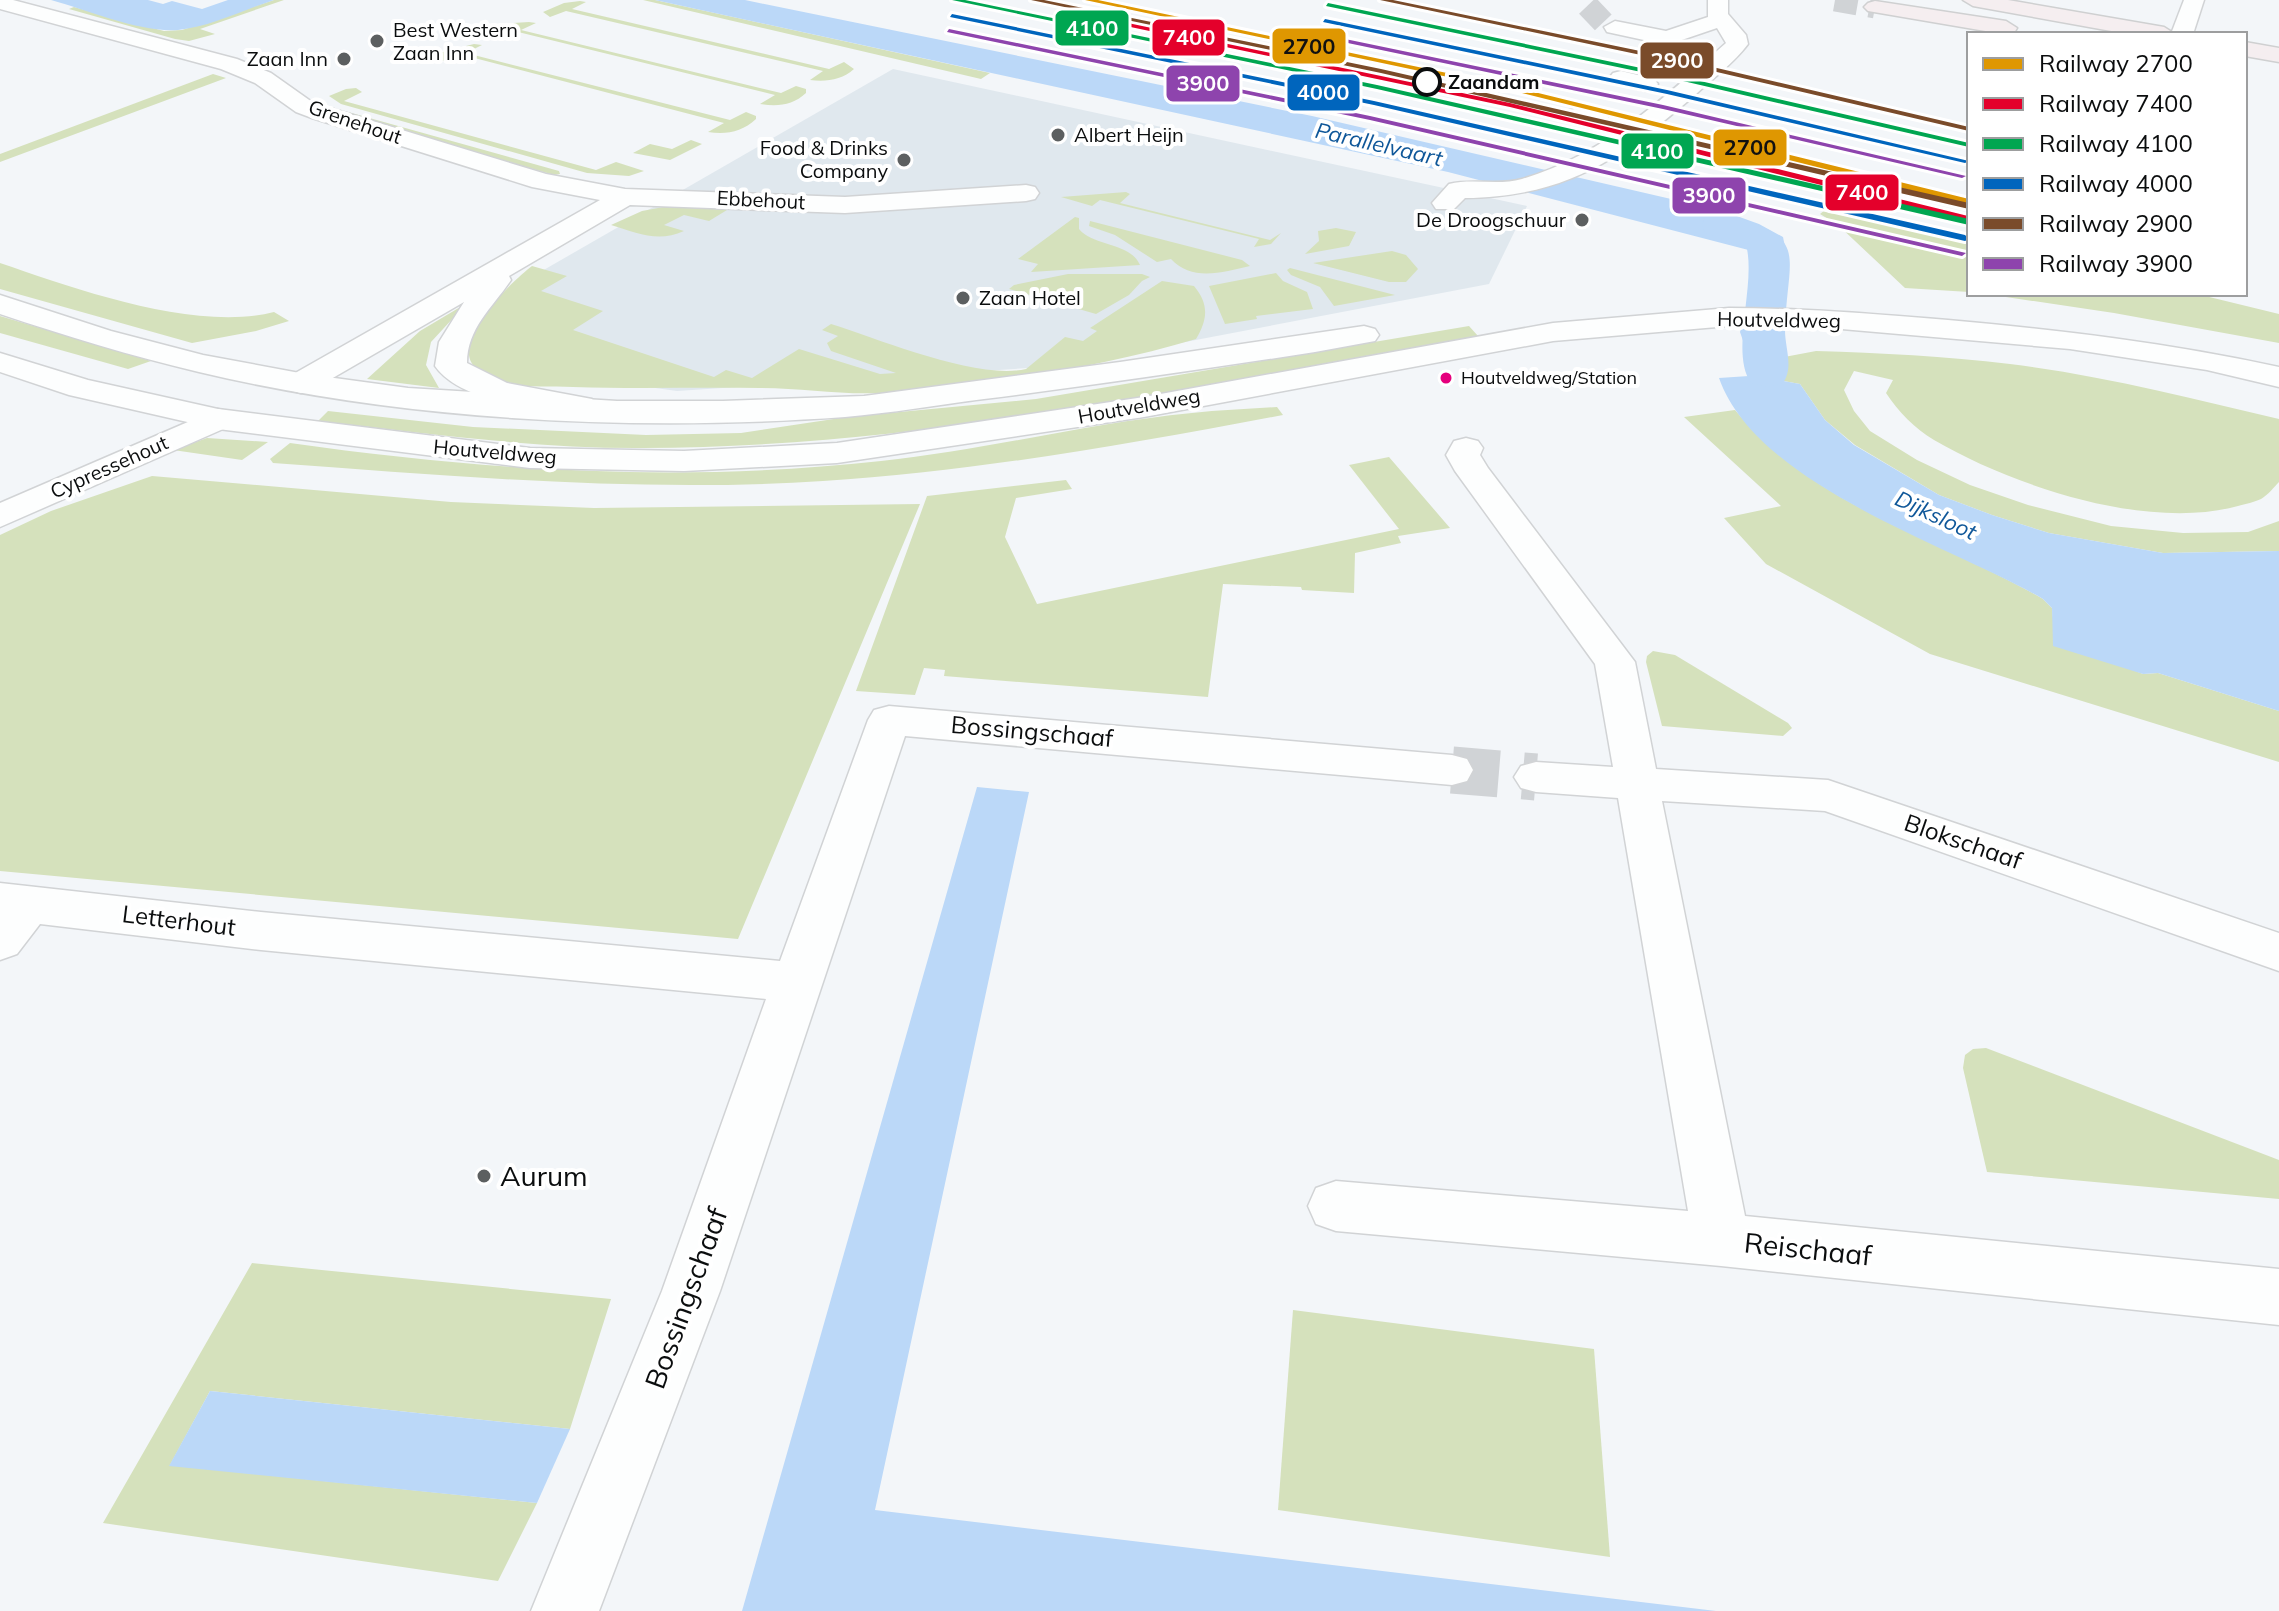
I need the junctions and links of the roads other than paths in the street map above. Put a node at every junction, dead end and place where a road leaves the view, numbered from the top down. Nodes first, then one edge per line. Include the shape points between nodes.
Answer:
1 (1973, 0) edge
2 (2194, 0) edge
3 (0, 3) edge
4 (50, 6) edge
5 (1875, 7) dead end
6 (1720, 10) edge
7 (1675, 14) dead end
8 (1615, 27) dead end
9 (2032, 32) edge
10 (2153, 32) edge
11 (2183, 32) edge
12 (2247, 49) edge
13 (2279, 55) edge
14 (1714, 65) junction
15 (2247, 66) edge
16 (1743, 67) dead end
17 (2279, 72) edge
18 (1621, 78) dead end
19 (1646, 84) dead end
20 (1026, 193) dead end
21 (1452, 196) dead end
22 (625, 197) junction
23 (512, 259) junction
24 (1925, 299) dead end
25 (0, 304) edge
26 (1732, 305) junction
27 (2279, 352) edge
28 (0, 362) edge
29 (259, 374) junction
30 (2279, 377) edge
31 (301, 383) junction
32 (172, 409) junction
33 (615, 411) junction
34 (218, 419) junction
35 (1466, 448) dead end
36 (0, 487) edge
37 (0, 516) edge
38 (1452, 770) tunnel mouth
39 (1536, 777) tunnel mouth
40 (1636, 785) junction
41 (15, 902) edge
42 (0, 941) edge
43 (2279, 952) edge
44 (797, 982) junction
45 (1336, 1206) dead end
46 (1721, 1240) junction
47 (2279, 1297) edge
48 (565, 1611) edge

1 - 10 main road
2 - 11 street
3 - 4 street, Grenehout
4 - 22 street, Grenehout via 229,64 263,78 304,107 335,118 541,181
5 - 9 main road
6 - 7 street
6 - 8 street via 1667,38
6 - 14 street via 1737,44
12 - 13 main road
14 - 16 street
14 - 21 street via 1663,112 1594,157 1524,187
15 - 17 main road
18 - 19 street
20 - 22 street, Ebbehout via 845,205
22 - 23 street
23 - 29 street
23 - 31 street
23 - 33 street via 463,322 449,349 451,366 464,378 536,399
24 - 27 street via 2175,330
25 - 29 street, Houtveldweg via 124,342
26 - 30 street, Houtveldweg via 1820,300
26 - 33 street, Houtveldweg via 1592,299 1126,373 831,408
26 - 34 street, Houtveldweg via 1388,360 1144,407 837,453 684,461 530,458
28 - 32 street, Houtveldweg
29 - 31 street, Houtveldweg
29 - 32 street
31 - 33 street, Houtveldweg via 402,399
31 - 34 street
32 - 34 street, Houtveldweg
32 - 36 street, Cypressehout
34 - 37 street, Cypressehout
35 - 40 street via 1463,455 1472,471 1615,662
38 - 44 street, Bossingschaaf via 889,720
39 - 40 street
40 - 43 street, Blokschaaf via 1828,796
40 - 46 street
41 - 42 street
41 - 44 street, Letterhout
44 - 48 street, Bossingschaaf via 691,1291
45 - 46 street, Reischaaf
46 - 47 street, Reischaaf

